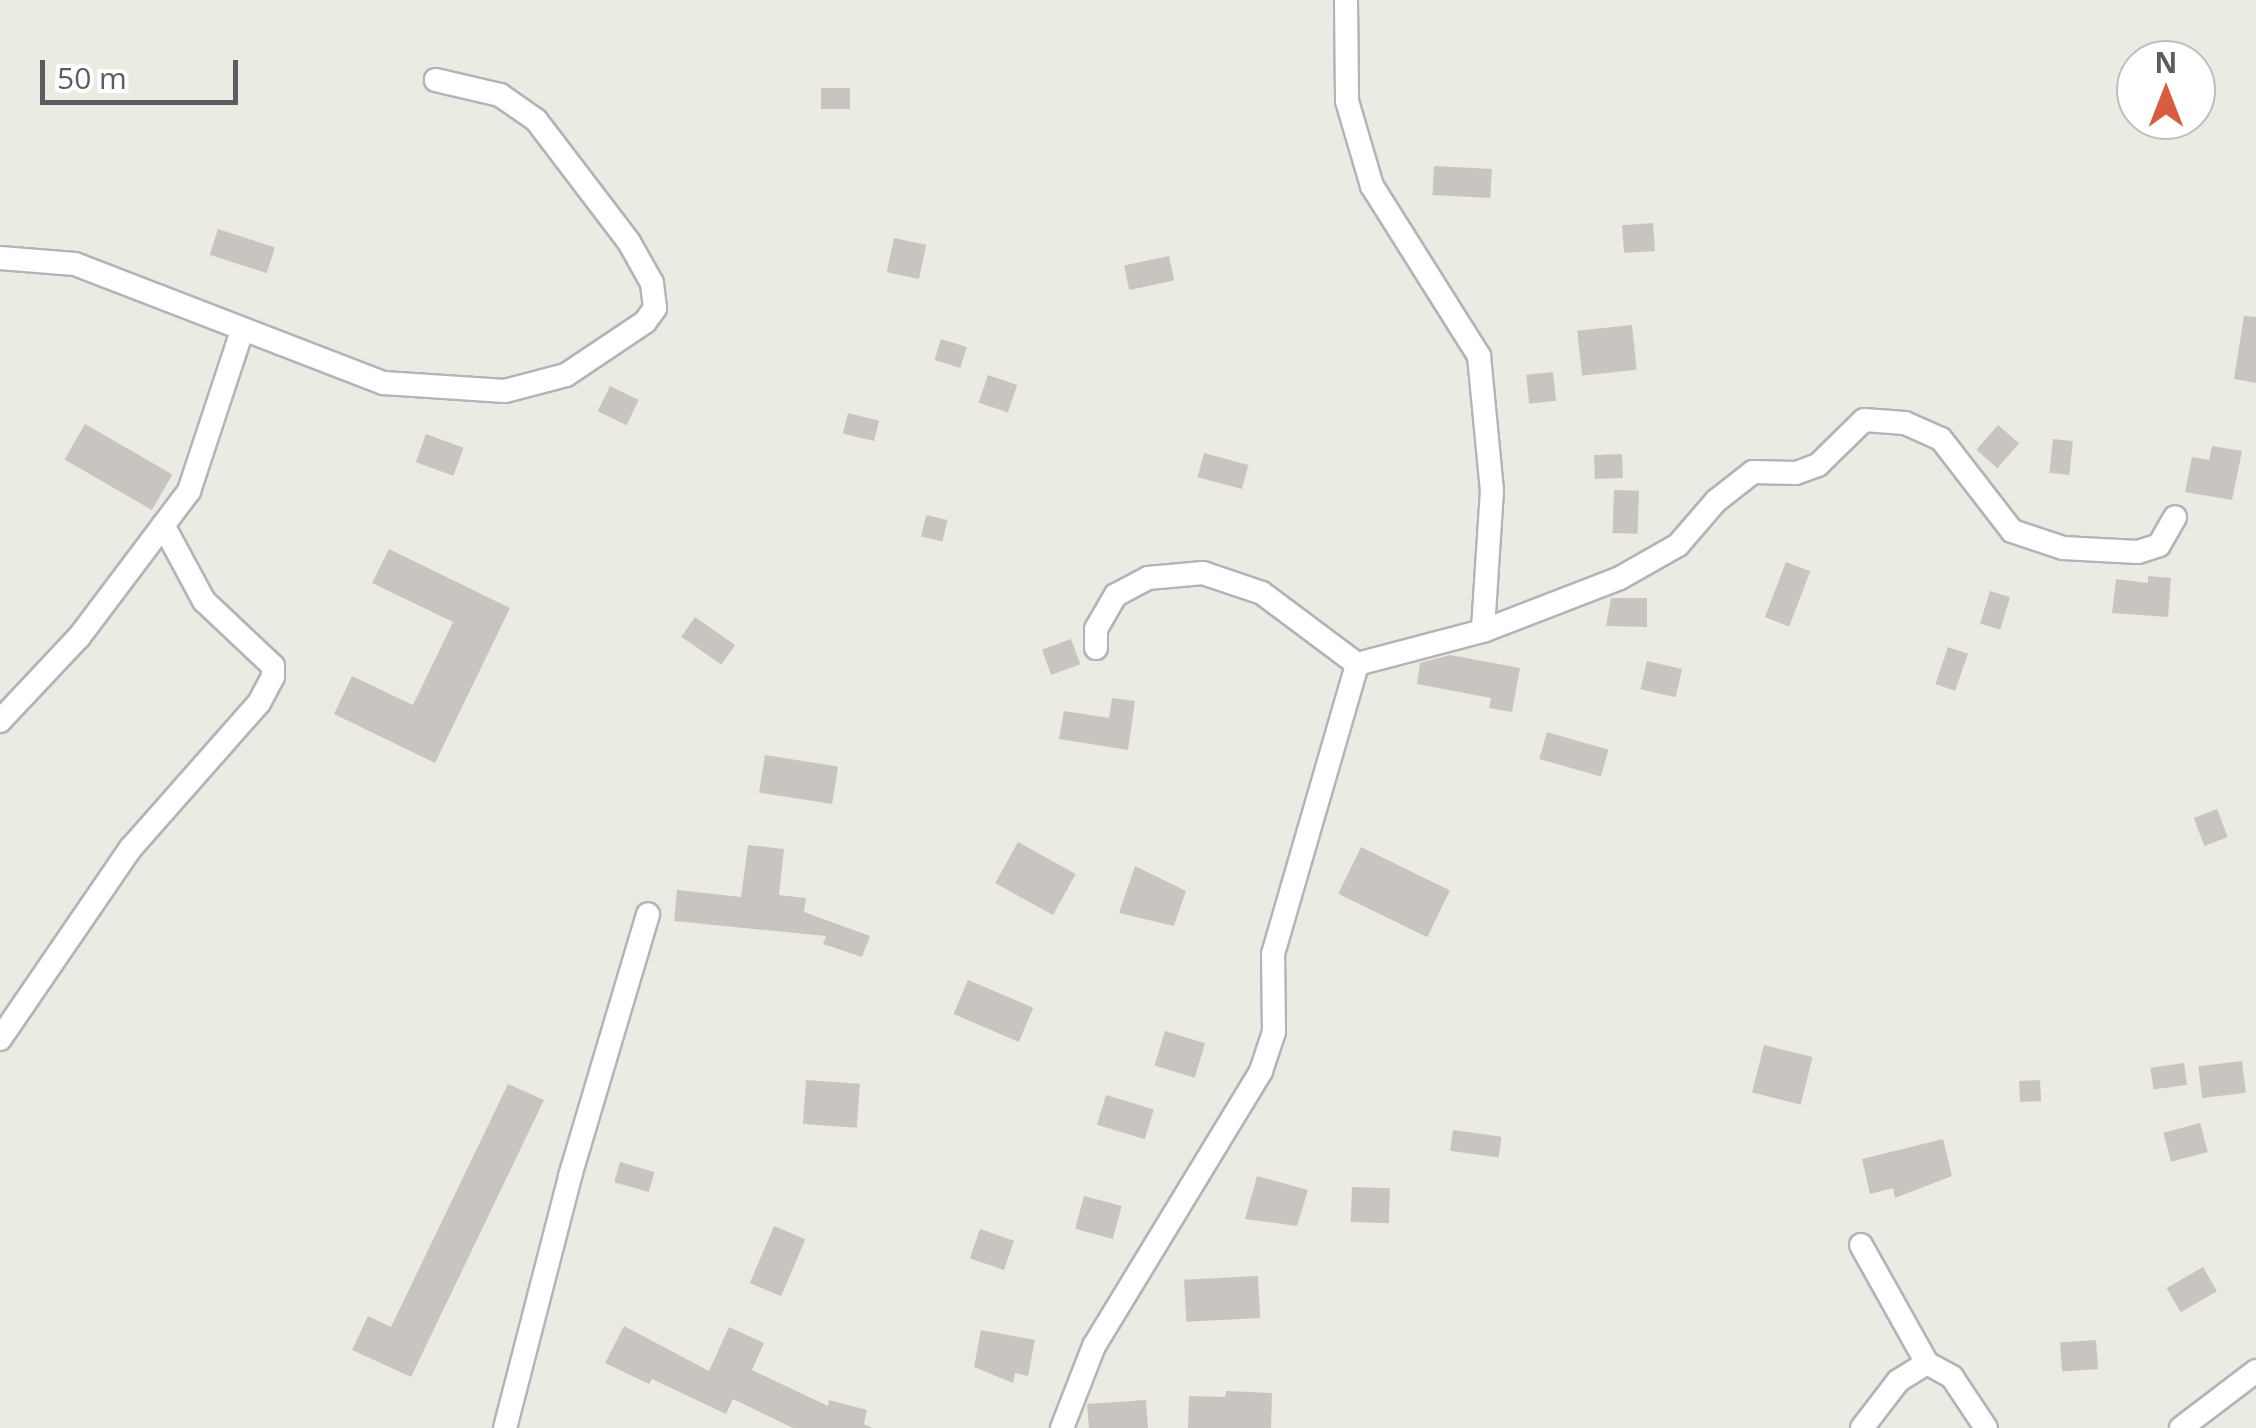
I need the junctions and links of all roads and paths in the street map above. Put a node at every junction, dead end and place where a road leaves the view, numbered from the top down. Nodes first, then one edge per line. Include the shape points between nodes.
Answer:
1 (1346, 0) edge
2 (436, 80) dead end
3 (0, 258) edge
4 (242, 331) junction
5 (2174, 517) dead end
6 (163, 525) junction
7 (1483, 631) junction
8 (1096, 648) dead end
9 (1357, 664) junction
10 (0, 721) edge
11 (648, 914) dead end
12 (0, 1039) edge
13 (1861, 1245) dead end
14 (1927, 1363) junction
15 (2256, 1372) edge
16 (505, 1428) edge
17 (1062, 1428) edge
18 (1862, 1428) edge
19 (1986, 1428) edge
20 (2181, 1428) edge

1 - 7 street via 1346,101 1372,186 1478,356 1492,490
2 - 4 street via 500,95 536,120 630,242 652,284 654,308 646,322 566,374 505,391 384,383
3 - 4 street via 75,264
4 - 6 street via 189,491
5 - 7 street via 2159,546 2138,552 2063,548 2012,531 1941,440 1905,423 1864,420 1818,465 1796,473 1754,472 1716,501 1678,544 1620,578
6 - 10 street via 79,638
6 - 12 street via 204,601 273,666 273,677 260,703 131,848
7 - 9 street
8 - 9 street via 1096,629 1116,595 1148,578 1203,573 1262,593
9 - 17 street via 1272,954 1274,1032 1261,1071 1094,1346
11 - 16 street
13 - 14 street
14 - 18 street via 1898,1381
14 - 19 street via 1952,1377
15 - 20 street

